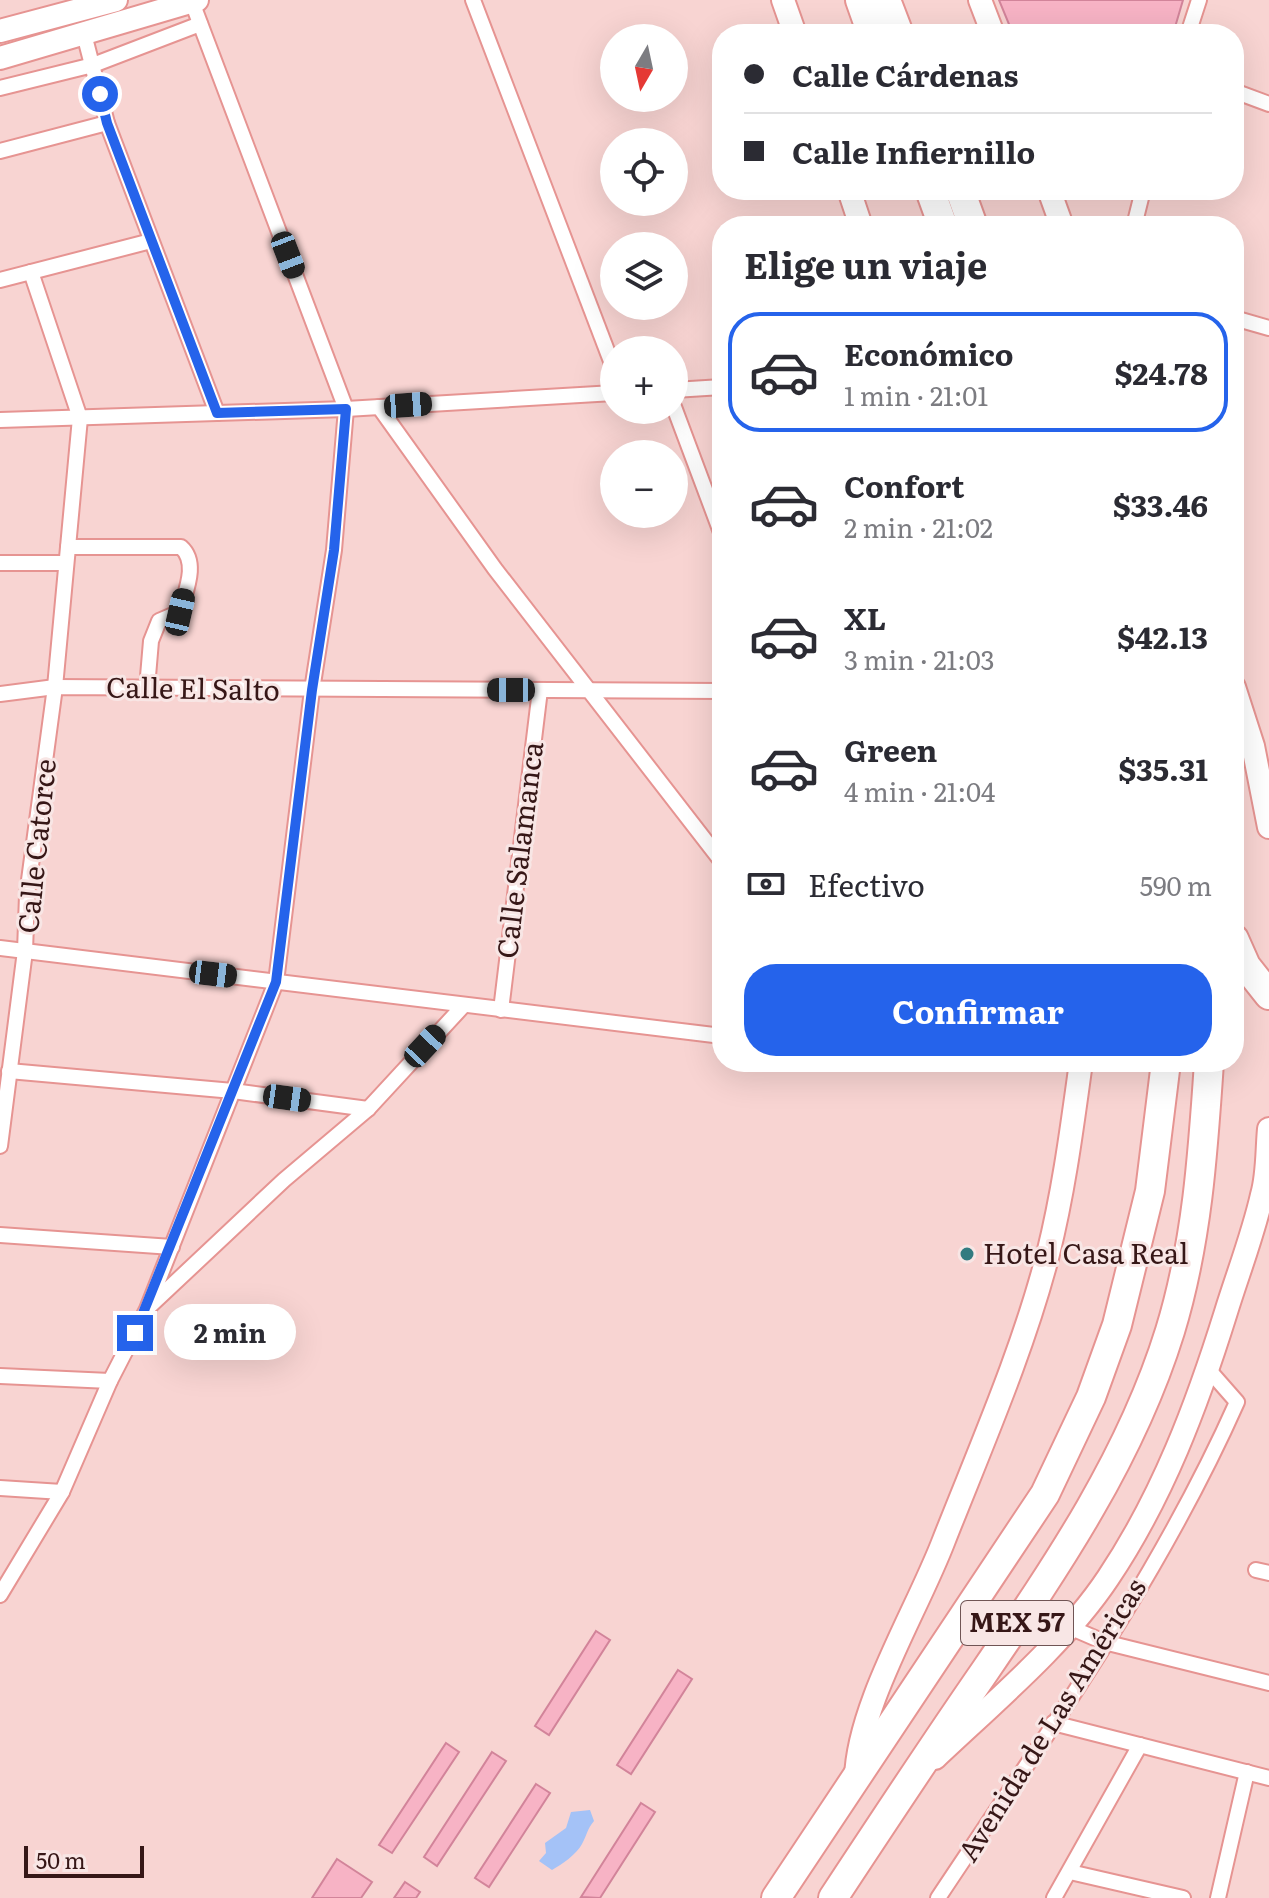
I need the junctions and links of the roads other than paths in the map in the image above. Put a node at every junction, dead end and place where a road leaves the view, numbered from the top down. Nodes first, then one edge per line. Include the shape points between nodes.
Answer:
1 (116, 0) edge
2 (473, 0) edge
3 (783, 0) edge
4 (980, 0) edge
5 (1199, 0) edge
6 (195, 1) edge
7 (869, 2) edge
8 (200, 24) junction
9 (791, 24) edge
10 (871, 24) edge
11 (890, 24) edge
12 (989, 24) edge
13 (1191, 24) edge
14 (0, 31) edge
15 (84, 34) junction
16 (0, 58) edge
17 (93, 65) junction
18 (0, 88) edge
19 (1244, 95) edge
20 (1269, 104) edge
21 (107, 123) junction
22 (0, 151) edge
23 (151, 241) junction
24 (31, 272) junction
25 (0, 280) edge
26 (1244, 321) edge
27 (1269, 328) edge
28 (601, 336) edge
29 (712, 388) edge
30 (688, 389) edge
31 (600, 394) edge
32 (379, 407) junction
33 (346, 409) junction
34 (217, 413) junction
35 (80, 418) junction
36 (0, 420) edge
37 (680, 424) edge
38 (712, 508) edge
39 (68, 547) junction
40 (0, 563) edge
41 (66, 563) junction
42 (55, 687) junction
43 (147, 688) junction
44 (312, 690) junction
45 (540, 690) junction
46 (590, 691) junction
47 (712, 691) edge
48 (0, 694) edge
49 (1244, 718) edge
50 (1269, 827) edge
51 (712, 849) edge
52 (0, 948) edge
53 (25, 951) junction
54 (1244, 962) edge
55 (276, 982) junction
56 (1269, 995) edge
57 (464, 1005) junction
58 (501, 1010) junction
59 (712, 1035) edge
60 (9, 1071) junction
61 (1080, 1072) edge
62 (1165, 1072) edge
63 (1208, 1072) edge
64 (233, 1091) junction
65 (368, 1109) junction
66 (1269, 1129) edge
67 (0, 1146) edge
68 (0, 1235) edge
69 (172, 1247) junction
70 (147, 1309) junction
71 (1208, 1369) junction
72 (0, 1376) edge
73 (110, 1381) junction
74 (0, 1488) edge
75 (62, 1492) junction
76 (0, 1595) edge
77 (1067, 1626) junction
78 (1104, 1642) junction
79 (1269, 1683) edge
80 (1053, 1723) junction
81 (1140, 1745) junction
82 (1247, 1772) junction
83 (856, 1778) junction
84 (1269, 1778) edge
85 (908, 1784) junction
86 (1070, 1872) junction
87 (776, 1898) edge
88 (833, 1898) edge
89 (938, 1898) edge
90 (1054, 1898) edge
91 (1183, 1898) edge
92 (1218, 1898) edge

1 - 14 street
2 - 28 street
3 - 9 street
4 - 12 street
5 - 13 street
6 - 8 street
6 - 15 street
7 - 10 highway
7 - 11 highway
8 - 17 street
8 - 33 street
15 - 16 street
15 - 17 street
17 - 18 street
17 - 21 street
19 - 20 street
21 - 22 street
21 - 23 street
23 - 24 street
23 - 34 street
24 - 25 street
24 - 35 street
26 - 27 street
29 - 30 street
31 - 32 street
32 - 33 street
32 - 46 street
33 - 34 street
33 - 44 street via 334,550
34 - 35 street
35 - 36 street
35 - 39 street, Calle Catorce
37 - 38 street
39 - 41 street, Calle Catorce
39 - 43 street via 181,547 188,553 192,562 180,612 159,621 151,641
40 - 41 street
41 - 42 street, Calle Catorce
42 - 43 street, Calle El Salto
42 - 48 street, Calle El Salto
42 - 53 street, Calle Catorce via 27,895
43 - 44 street, Calle El Salto
44 - 45 street, Calle El Salto
44 - 55 street
45 - 46 street, Calle El Salto
45 - 58 street, Calle Salamanca
46 - 47 street, Calle El Salto
46 - 51 street
49 - 50 street
52 - 53 street
53 - 55 street
53 - 60 street, Calle Catorce
54 - 56 highway
55 - 57 street
55 - 64 street
57 - 58 street
57 - 65 street
58 - 59 street
60 - 64 street
60 - 67 street, Calle Catorce
61 - 83 street via 1068,1165 1047,1256 924,1594 862,1729
62 - 83 highway, MEX 57 via 1150,1191 1117,1325 1091,1397 1045,1494
63 - 85 highway, MEX 57 via 1202,1177 1190,1252 1170,1332 1138,1417 1092,1508
64 - 65 street
64 - 69 street
65 - 70 street
66 - 71 street via 1263,1193
68 - 69 street
69 - 70 street
70 - 73 street
71 - 77 street via 1149,1509 1107,1579
71 - 78 street, Avenida de Las Américas via 1237,1402 1190,1500
72 - 73 street
73 - 75 street
74 - 75 street
75 - 76 street
77 - 78 street
77 - 85 street
78 - 79 street
78 - 80 street, Avenida de Las Américas
80 - 81 street
80 - 89 street, Avenida de Las Américas
81 - 82 street
81 - 86 street
82 - 84 street
82 - 92 street
83 - 87 highway, MEX 57
85 - 88 highway, MEX 57
86 - 90 street
86 - 91 street

